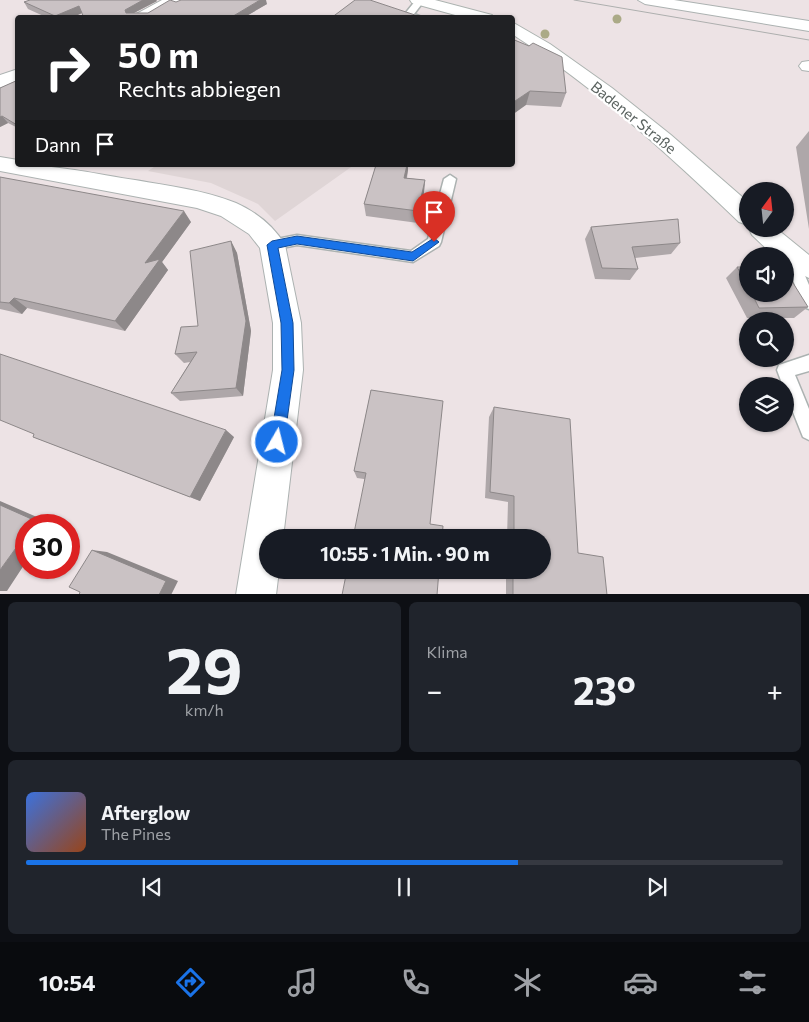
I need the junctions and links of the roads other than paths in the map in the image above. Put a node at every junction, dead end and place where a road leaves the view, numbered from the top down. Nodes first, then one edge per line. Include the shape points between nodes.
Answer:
1 (174, 0) edge
2 (418, 0) edge
3 (654, 1) edge
4 (143, 15) edge
5 (408, 15) edge
6 (475, 15) edge
7 (809, 26) edge
8 (521, 36) edge
9 (15, 75) edge
10 (0, 82) edge
11 (0, 164) edge
12 (15, 167) edge
13 (17, 167) edge
14 (450, 179) dead end
15 (739, 208) edge
16 (771, 238) edge
17 (272, 245) junction
18 (799, 262) edge
19 (809, 303) edge
20 (809, 363) edge
21 (809, 431) edge
22 (256, 594) edge

1 - 4 street
2 - 5 lane
2 - 6 street
3 - 7 street
8 - 15 street, Badener Straße via 606,93
9 - 10 street
11 - 12 street
13 - 17 street via 200,200 244,219 258,228
14 - 17 lane via 434,242 413,257 297,240
16 - 18 street
17 - 22 street via 287,323 288,370
18 - 19 lane
20 - 21 lane via 785,370

